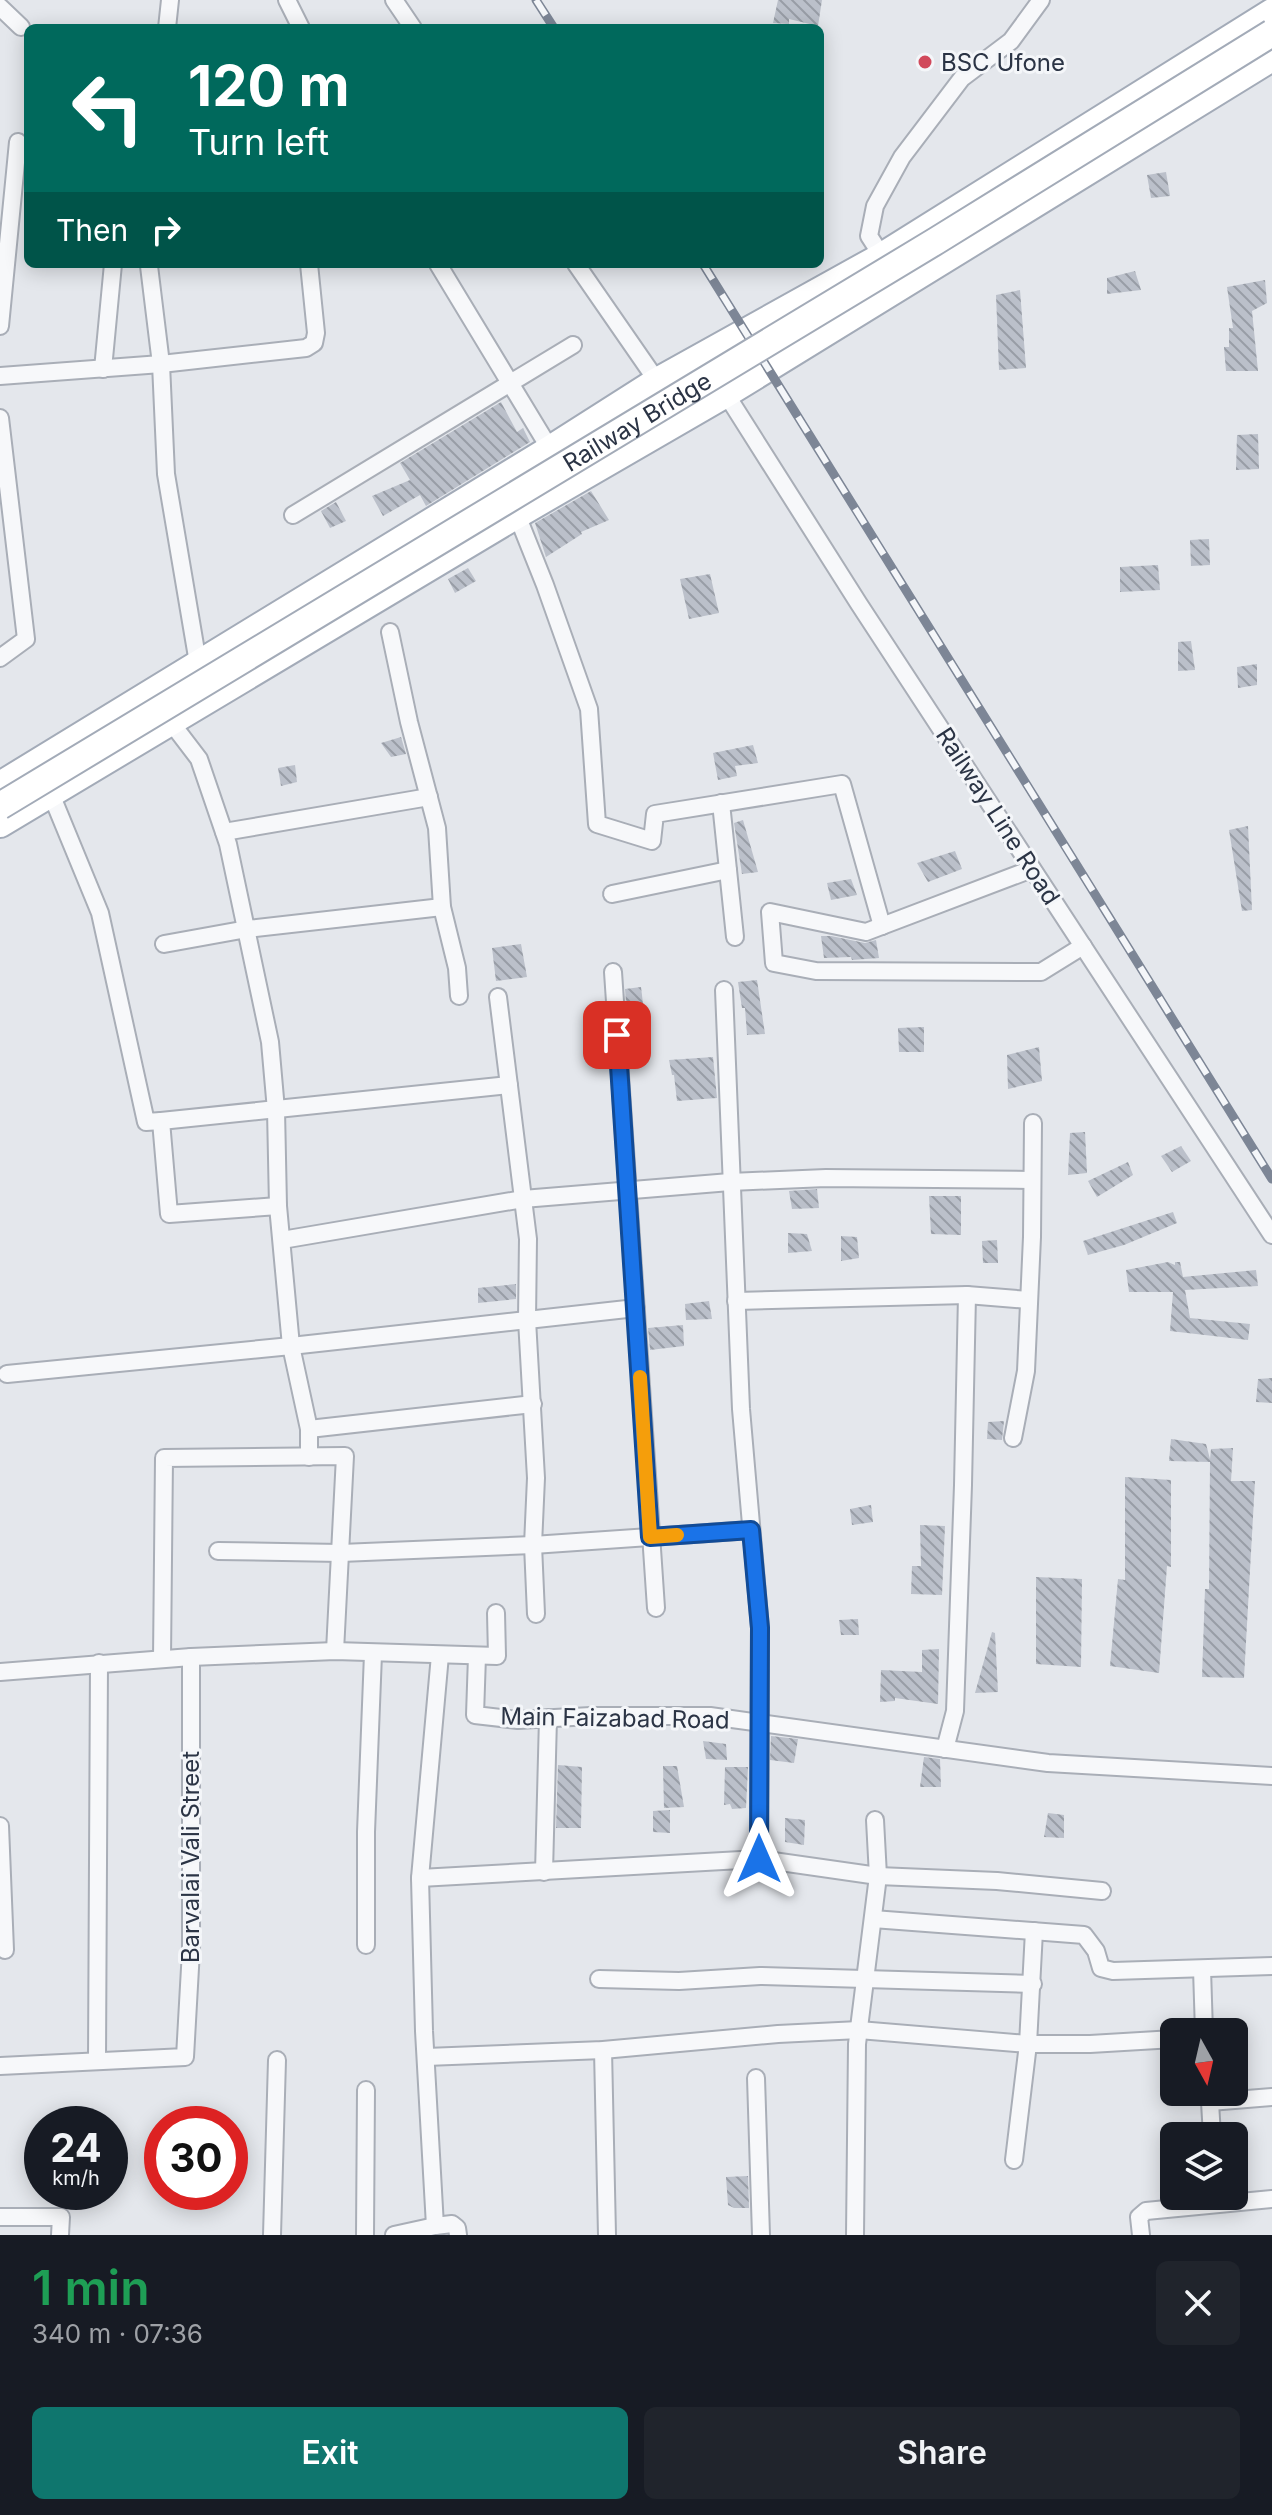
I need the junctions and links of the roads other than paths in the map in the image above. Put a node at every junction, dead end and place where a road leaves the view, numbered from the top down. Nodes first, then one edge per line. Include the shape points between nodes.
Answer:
1 (170, 0) edge
2 (287, 0) edge
3 (394, 0) edge
4 (1020, 0) edge
5 (1040, 2) edge
6 (0, 7) edge
7 (1272, 12) edge
8 (167, 24) edge
9 (299, 24) edge
10 (410, 24) edge
11 (21, 27) dead end
12 (1272, 33) edge
13 (1272, 58) edge
14 (18, 142) dead end
15 (882, 256) junction
16 (113, 268) edge
17 (149, 268) edge
18 (309, 268) edge
19 (440, 268) edge
20 (579, 268) edge
21 (0, 326) edge
22 (573, 345) dead end
23 (161, 364) junction
24 (103, 369) junction
25 (0, 376) edge
26 (657, 381) junction
27 (509, 383) junction
28 (726, 394) junction
29 (0, 418) edge
30 (550, 449) junction
31 (293, 515) dead end
32 (517, 515) junction
33 (390, 632) dead end
34 (0, 658) edge
35 (198, 663) junction
36 (170, 721) junction
37 (0, 785) edge
38 (51, 794) junction
39 (429, 797) junction
40 (721, 803) junction
41 (0, 806) edge
42 (0, 824) edge
43 (224, 832) junction
44 (1032, 869) junction
45 (728, 870) junction
46 (612, 894) dead end
47 (442, 907) junction
48 (882, 926) junction
49 (247, 929) junction
50 (735, 937) dead end
51 (164, 944) dead end
52 (1083, 946) junction
53 (613, 972) dead end
54 (724, 990) dead end
55 (459, 996) dead end
56 (498, 997) dead end
57 (509, 1085) junction
58 (276, 1110) junction
59 (161, 1121) junction
60 (1033, 1123) dead end
61 (1032, 1180) junction
62 (730, 1182) junction
63 (627, 1191) junction
64 (523, 1199) junction
65 (278, 1206) junction
66 (1272, 1235) edge
67 (282, 1240) junction
68 (967, 1295) junction
69 (1029, 1300) junction
70 (736, 1301) junction
71 (636, 1308) junction
72 (527, 1320) junction
73 (291, 1346) junction
74 (7, 1374) dead end
75 (533, 1404) junction
76 (309, 1429) junction
77 (1013, 1438) dead end
78 (309, 1457) junction
79 (751, 1530) junction
80 (650, 1537) junction
81 (533, 1545) junction
82 (218, 1551) dead end
83 (341, 1553) junction
84 (656, 1608) dead end
85 (496, 1613) dead end
86 (536, 1614) dead end
87 (335, 1651) junction
88 (373, 1654) junction
89 (440, 1655) junction
90 (477, 1656) junction
91 (191, 1657) junction
92 (162, 1659) junction
93 (99, 1663) junction
94 (0, 1672) edge
95 (548, 1718) junction
96 (760, 1723) junction
97 (945, 1749) junction
98 (1272, 1776) edge
99 (875, 1820) dead end
100 (0, 1826) edge
101 (759, 1859) junction
102 (544, 1872) junction
103 (878, 1876) junction
104 (420, 1878) junction
105 (1102, 1891) dead end
106 (873, 1919) junction
107 (1034, 1931) junction
108 (366, 1945) dead end
109 (5, 1950) dead end
110 (1272, 1966) edge
111 (1202, 1969) junction
112 (599, 1979) dead end
113 (866, 1980) junction
114 (1033, 1984) junction
115 (1204, 2018) edge
116 (859, 2030) junction
117 (1160, 2040) edge
118 (1028, 2044) junction
119 (603, 2050) junction
120 (426, 2057) junction
121 (277, 2060) dead end
122 (97, 2061) junction
123 (0, 2066) edge
124 (756, 2078) dead end
125 (366, 2090) dead end
126 (1248, 2097) edge
127 (1272, 2097) edge
128 (1014, 2160) dead end
129 (1248, 2199) edge
130 (1272, 2199) edge
131 (1160, 2209) edge
132 (0, 2217) edge
133 (435, 2226) junction
134 (60, 2235) edge
135 (272, 2235) edge
136 (365, 2235) edge
137 (394, 2235) edge
138 (458, 2235) edge
139 (607, 2235) edge
140 (761, 2235) edge
141 (855, 2235) edge
142 (1141, 2235) edge

1 - 8 street
2 - 9 street
3 - 10 street
4 - 5 street
5 - 15 street via 1011,41 962,78 902,157 875,206 869,236
6 - 11 street
7 - 15 main road
12 - 41 main road, Railway Bridge, bridge
13 - 28 main road
14 - 21 street
15 - 26 main road
16 - 24 street
17 - 23 street
18 - 23 street via 314,343
19 - 27 street
20 - 26 street
22 - 27 street
23 - 24 street
23 - 35 street via 166,474
24 - 25 street
26 - 30 main road
27 - 30 street
27 - 31 street
28 - 32 main road
28 - 44 street, Railway Line Road
29 - 34 street via 26,639
30 - 35 main road
32 - 36 main road
32 - 40 street via 589,709 597,824 652,841 655,814
33 - 39 street
35 - 37 main road
36 - 38 main road
36 - 43 street via 199,759
38 - 42 main road
38 - 59 street via 100,913 146,1122
39 - 43 street
39 - 47 street via 437,828
40 - 45 street
40 - 48 street via 842,784
43 - 49 street
44 - 48 street
44 - 52 street, Railway Line Road
45 - 46 street
45 - 50 street
47 - 49 street
47 - 55 street
48 - 52 street via 866,932 770,912 774,963 816,971 1041,972
49 - 51 street
49 - 58 street via 270,1042
52 - 66 street, Railway Line Road
53 - 63 street
54 - 62 street
56 - 57 street
57 - 58 street
57 - 64 street
58 - 59 street
58 - 65 street
59 - 65 street via 169,1214
60 - 61 street
61 - 62 street
61 - 69 street
62 - 63 street
62 - 70 street
63 - 64 street
63 - 71 street
64 - 67 street
64 - 72 street
65 - 67 street
67 - 73 street
68 - 69 street
68 - 70 street
68 - 97 street via 955,1711
69 - 77 street via 1026,1371
70 - 79 street
71 - 72 street
71 - 80 street
72 - 73 street
72 - 75 street
73 - 74 street
73 - 76 street
75 - 76 street
75 - 81 street
76 - 78 street
78 - 83 street via 345,1456
78 - 92 street via 164,1458
79 - 80 street
79 - 96 street via 760,1628
80 - 81 street
80 - 84 street
81 - 83 street
81 - 86 street
82 - 83 street
83 - 87 street
85 - 90 street via 497,1656
87 - 88 street
87 - 91 street
88 - 89 street
88 - 108 street
89 - 90 street
89 - 104 street
90 - 95 street, Main Faizabad Road via 475,1715
91 - 92 street
91 - 122 street, Barvalai Vali Street via 191,1950 185,2057
92 - 93 street
93 - 94 street
93 - 122 street
95 - 96 street, Main Faizabad Road via 710,1716
95 - 102 street
96 - 97 street, Main Faizabad Road
96 - 101 street
97 - 98 street, Main Faizabad Road via 1048,1763
99 - 103 street
100 - 109 street
101 - 102 street
101 - 103 street
102 - 104 street
103 - 105 street
103 - 106 street
104 - 120 street
106 - 107 street
106 - 113 street
107 - 111 street via 1084,1935 1101,1968 1113,1971
107 - 114 street
110 - 111 street
111 - 115 street
112 - 113 street
113 - 114 street
113 - 116 street
114 - 118 street
116 - 118 street
116 - 119 street
116 - 141 street
117 - 118 street
118 - 128 street
119 - 120 street
119 - 139 street
120 - 133 street
121 - 135 street
122 - 123 street
124 - 140 street
125 - 136 street
126 - 127 street
129 - 130 street
131 - 142 street via 1139,2217
132 - 134 street via 61,2217
133 - 137 street
133 - 138 street via 452,2224

